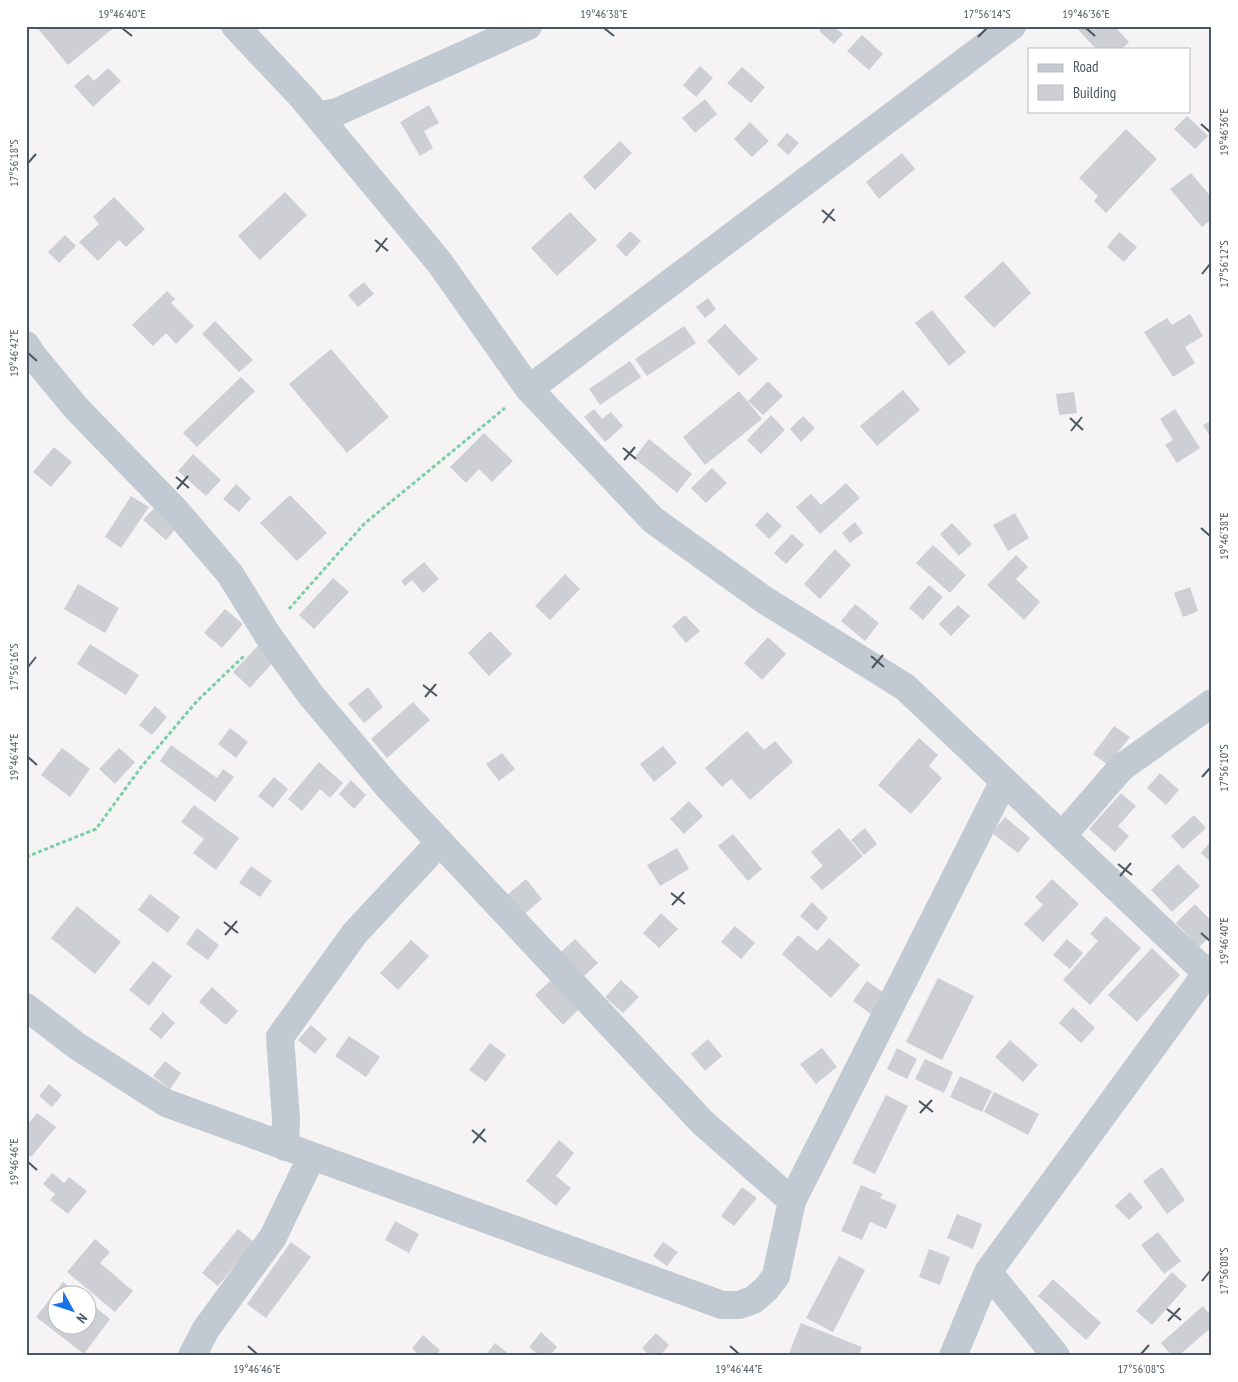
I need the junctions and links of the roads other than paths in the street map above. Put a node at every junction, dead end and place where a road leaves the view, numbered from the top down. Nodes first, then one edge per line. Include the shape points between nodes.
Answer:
1 (235, 26) edge
2 (528, 26) edge
3 (1012, 26) edge
4 (318, 116) junction
5 (26, 345) edge
6 (529, 389) junction
7 (1212, 703) edge
8 (1004, 781) junction
9 (1062, 836) junction
10 (439, 842) junction
11 (1210, 973) edge
12 (26, 1007) edge
13 (285, 1146) junction
14 (312, 1156) junction
15 (792, 1201) junction
16 (988, 1272) junction
17 (192, 1356) edge
18 (953, 1356) edge
19 (1056, 1356) edge

1 - 4 street
2 - 4 street via 336,112
3 - 6 street
4 - 6 street via 439,262
5 - 10 street via 76,409 176,511 230,574 310,694
6 - 8 street via 653,520 766,602 905,687
7 - 9 street via 1121,768
8 - 9 street
8 - 15 street
9 - 11 street
10 - 13 street via 355,933 280,1037
10 - 15 street via 703,1123
11 - 16 street
12 - 13 street via 77,1046 166,1104
13 - 14 street
14 - 15 street via 722,1305 739,1305 753,1300 776,1276
14 - 17 street via 273,1236 206,1329
16 - 18 street
16 - 19 street

